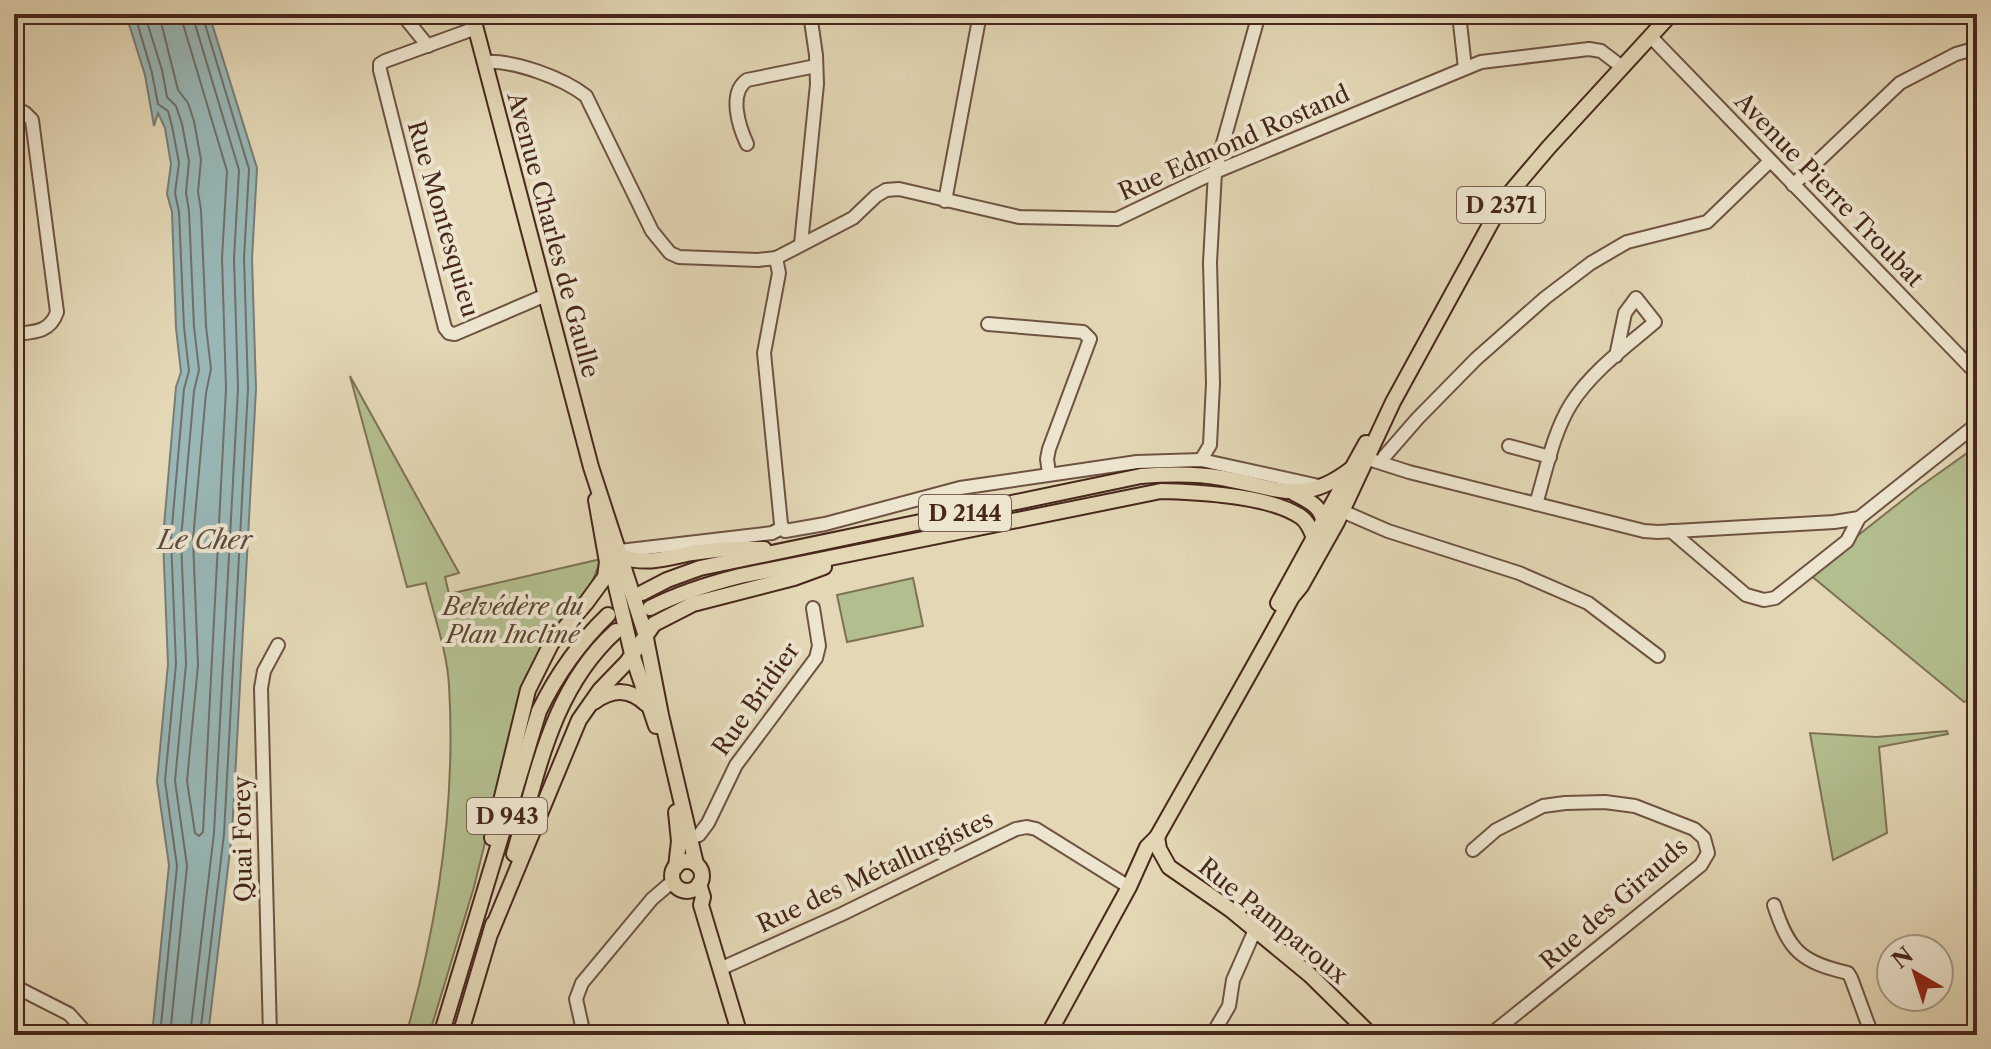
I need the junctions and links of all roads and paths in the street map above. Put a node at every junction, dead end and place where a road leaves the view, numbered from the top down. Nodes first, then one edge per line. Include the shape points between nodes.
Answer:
1 (402, 14) edge
2 (810, 14) edge
3 (980, 14) edge
4 (1259, 14) edge
5 (1459, 14) edge
6 (1671, 14) edge
7 (474, 21) edge
8 (1650, 36) junction
9 (428, 46) junction
10 (1977, 48) edge
11 (485, 62) junction
12 (816, 66) junction
13 (1622, 67) junction
14 (1465, 68) junction
15 (14, 107) edge
16 (747, 144) dead end
17 (1770, 161) junction
18 (1215, 172) junction
19 (1793, 185) junction
20 (945, 201) junction
21 (801, 244) junction
22 (776, 258) junction
23 (546, 295) junction
24 (988, 324) dead end
25 (14, 334) edge
26 (1616, 356) dead end
27 (1977, 374) edge
28 (1977, 424) edge
29 (1509, 446) dead end
30 (1366, 457) junction
31 (1550, 457) junction
32 (1201, 460) junction
33 (591, 467) junction
34 (1049, 473) junction
35 (1324, 488) junction
36 (594, 492) junction
37 (1293, 493) junction
38 (1536, 504) junction
39 (1278, 507) junction
40 (1330, 511) junction
41 (1859, 518) junction
42 (778, 528) junction
43 (1671, 531) junction
44 (1314, 538) junction
45 (784, 550) junction
46 (618, 551) junction
47 (864, 552) junction
48 (659, 561) junction
49 (642, 593) dead end
50 (619, 595) junction
51 (586, 603) junction
52 (650, 608) dead end
53 (813, 608) dead end
54 (616, 631) dead end
55 (642, 636) junction
56 (278, 645) dead end
57 (1658, 656) dead end
58 (647, 705) junction
59 (587, 707) junction
60 (1218, 727) junction
61 (685, 840) junction
62 (1154, 844) junction
63 (1473, 850) dead end
64 (696, 864) junction
65 (1169, 867) junction
66 (1143, 870) junction
67 (678, 879) junction
68 (699, 884) junction
69 (1129, 887) junction
70 (482, 899) junction
71 (701, 905) junction
72 (1774, 905) dead end
73 (1255, 930) junction
74 (491, 932) junction
75 (722, 968) junction
76 (14, 986) edge
77 (1977, 1020) edge
78 (88, 1035) edge
79 (270, 1035) edge
80 (441, 1035) edge
81 (460, 1035) edge
82 (584, 1035) edge
83 (740, 1035) edge
84 (1048, 1035) edge
85 (1212, 1035) edge
86 (1371, 1035) edge
87 (1490, 1035) edge
88 (1872, 1035) edge
89 (1973, 1035) edge

1 - 9 street
2 - 12 street
3 - 20 street
4 - 18 street
5 - 14 street
6 - 8 main road, D 2371
7 - 9 street
7 - 11 main road, Avenue Charles de Gaulle
8 - 13 main road, D 2371
8 - 17 street, Avenue Pierre Troubat
9 - 23 street, Rue Montesquieu via 380,64 380,70 445,328 455,334
10 - 19 street via 1900,83
11 - 22 street via 502,61 586,96 652,231 670,253
11 - 23 main road, Avenue Charles de Gaulle
12 - 16 street via 740,85 736,99
12 - 21 street
13 - 14 street, Rue Edmond Rostand via 1589,49
13 - 30 main road, D 2371 via 1503,201
14 - 18 street, Rue Edmond Rostand
15 - 25 street via 32,120 57,312 41,331
17 - 19 street, Avenue Pierre Troubat
17 - 30 street via 1707,222 1627,242 1591,263 1476,359 1418,418
18 - 20 street, Rue Edmond Rostand via 1117,219 1019,217
18 - 32 street via 1210,445
19 - 27 street, Avenue Pierre Troubat
20 - 21 street, Rue Edmond Rostand via 909,190 886,190 853,218
21 - 22 street, Rue Edmond Rostand
22 - 42 street via 779,273 764,353
23 - 33 main road, Avenue Charles de Gaulle
24 - 34 street via 1083,332 1090,339 1049,449
26 - 31 street via 1571,404
28 - 41 street
29 - 31 street
30 - 35 main road
30 - 38 street
30 - 40 main road
31 - 38 street
32 - 34 street
32 - 35 street
33 - 36 main road, Avenue Charles de Gaulle
33 - 46 main road, Avenue Charles de Gaulle
34 - 42 street via 960,488 791,532
35 - 37 main road
36 - 46 main road
36 - 50 main road, Avenue Charles de Gaulle
36 - 51 main road via 606,568
37 - 40 main road, D 2144
37 - 45 main road, D 2144 via 1199,474 1141,476
38 - 43 street via 1644,531
39 - 40 main road, D 2144
39 - 44 main road, D 2144 via 1302,518
39 - 47 main road, D 2144 via 1206,492 1161,491
40 - 44 main road
40 - 57 street via 1519,573 1588,603
40 - 60 main road via 1301,586
41 - 43 street
41 - 43 street via 1847,541 1775,598 1764,600 1746,595
42 - 46 street
44 - 60 main road via 1227,700
45 - 48 main road via 734,548
45 - 49 main road, D 2144 via 700,568
46 - 48 main road via 643,562
46 - 50 main road, Avenue Charles de Gaulle
47 - 52 main road, D 2144 via 704,585
47 - 55 main road via 794,578 693,604
48 - 50 main road
50 - 51 main road
50 - 55 main road, Avenue Charles de Gaulle
50 - 55 main road
50 - 70 main road, D 943 via 565,663 539,711
51 - 70 main road via 551,644 528,690 497,811
53 - 61 street, Rue Bridier via 816,658 743,755 708,823 699,835
54 - 74 main road, D 943 via 579,671 554,720
55 - 58 main road, Avenue Charles de Gaulle
55 - 59 main road
55 - 61 main road, Avenue Charles de Gaulle
56 - 79 street, Quai Forey via 261,688
58 - 59 main road via 621,691 605,694
58 - 61 main road, Avenue Charles de Gaulle
59 - 74 main road
60 - 62 main road
61 - 64 main road, Avenue Charles de Gaulle
61 - 67 main road, Avenue Charles de Gaulle
62 - 65 main road, Rue Pamparoux
62 - 66 main road
62 - 69 main road
63 - 87 street, Rue des Girauds via 1496,830 1543,806 1605,802 1635,806 1694,829 1704,838 1708,853 1701,865
64 - 67 main road via 683,862
64 - 68 main road
65 - 66 main road
65 - 73 main road, Rue Pamparoux
66 - 69 main road
67 - 68 main road via 693,890
67 - 71 main road
67 - 82 street via 652,899 582,983 576,999
68 - 71 main road
69 - 75 street, Rue des Métallurgistes via 1036,829 1016,829
69 - 84 main road
70 - 80 main road, D 943
71 - 75 main road
72 - 88 street via 1801,955 1813,965 1848,973
73 - 85 street via 1233,980 1229,1006
73 - 86 main road, Rue Pamparoux
74 - 81 main road, D 943
75 - 83 main road
76 - 78 street via 69,1014
77 - 89 street

